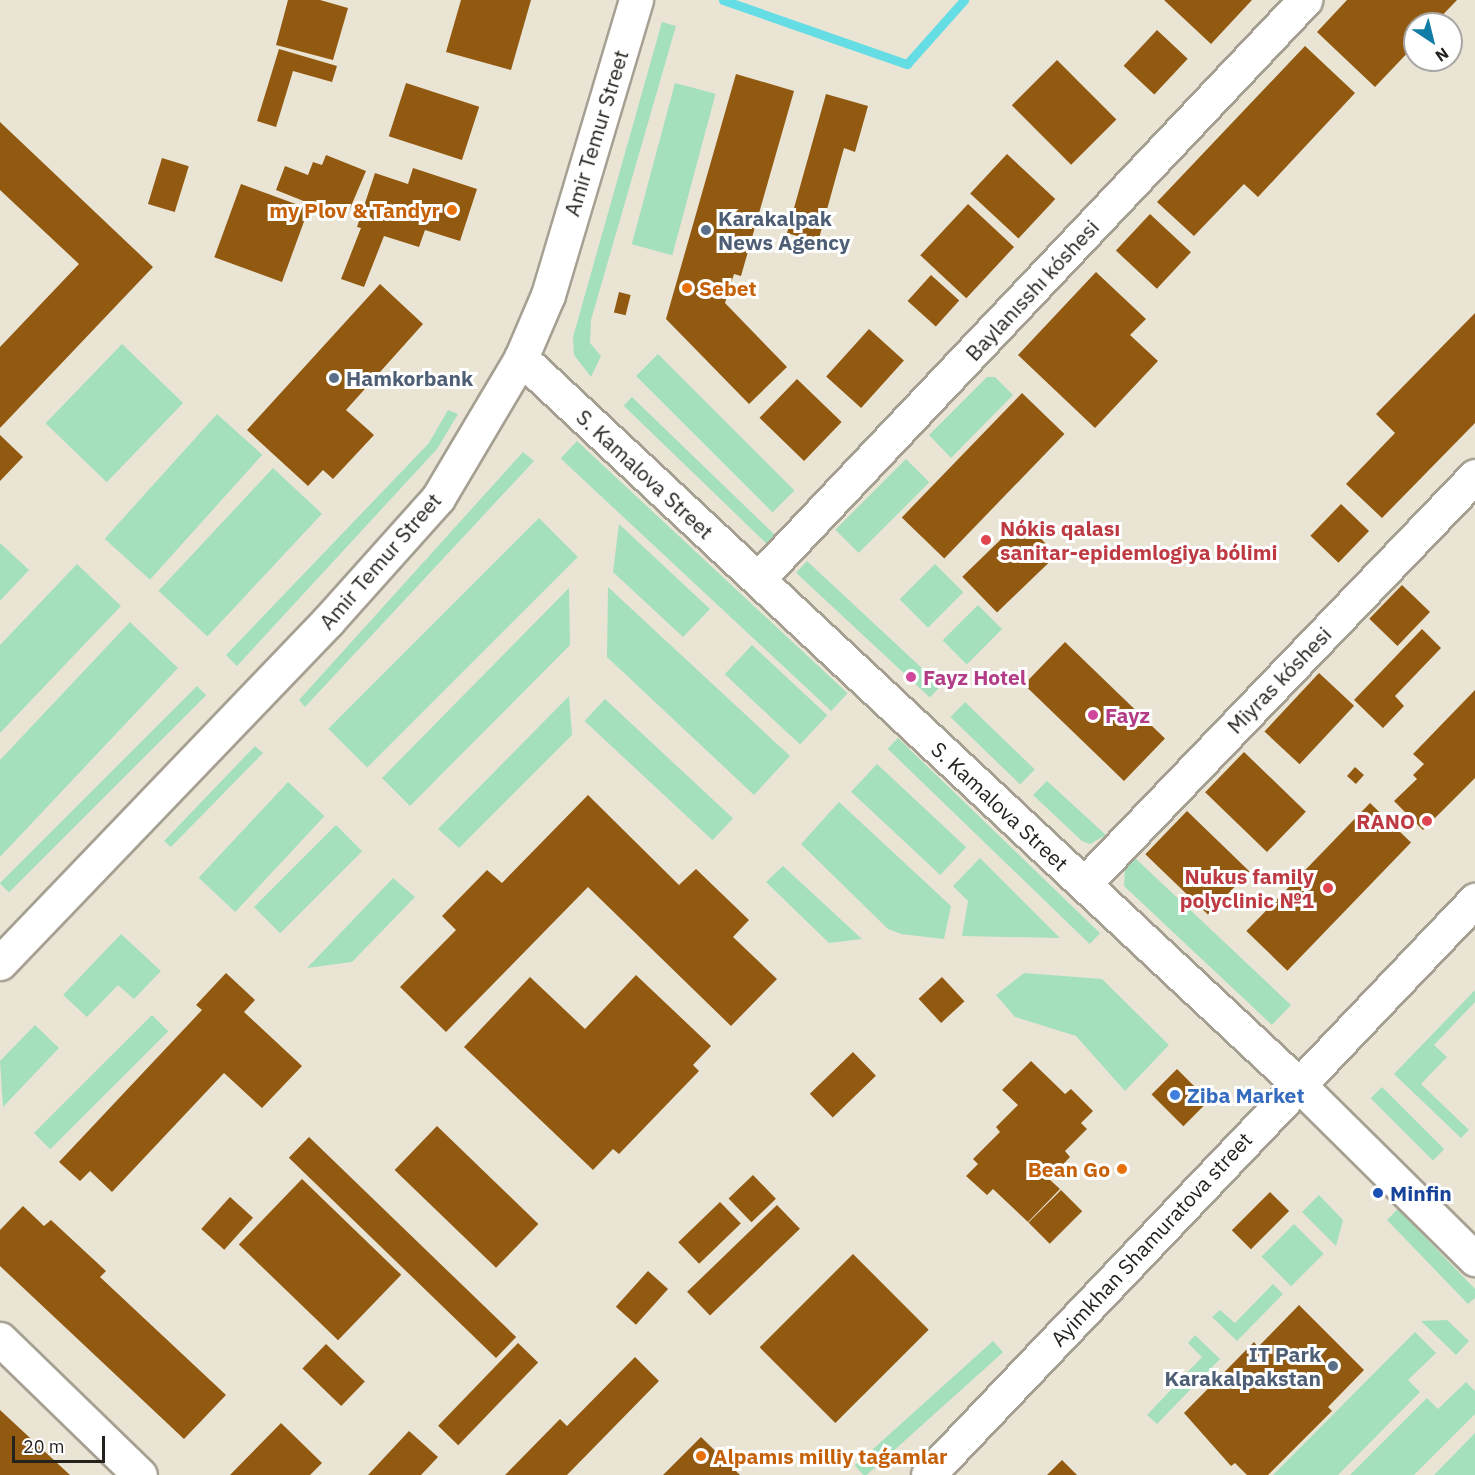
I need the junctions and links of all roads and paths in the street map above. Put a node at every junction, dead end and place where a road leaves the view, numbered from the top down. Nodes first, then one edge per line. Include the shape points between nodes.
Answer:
1 (636, 0) edge
2 (1305, 0) edge
3 (521, 358) junction
4 (1475, 476) edge
5 (758, 579) junction
6 (1084, 884) junction
7 (1475, 900) edge
8 (2, 957) edge
9 (1298, 1084) junction
10 (1475, 1259) edge
11 (0, 1339) edge
12 (140, 1475) edge
13 (928, 1475) edge

1 - 3 street, Amir Temur Street via 548,295
2 - 5 street, Baylanısshı kóshesi
3 - 5 street, S. Kamalova Street
3 - 8 street, Amir Temur Street via 464,458 415,527
4 - 6 street, Miyras kóshesi
5 - 6 street, S. Kamalova Street
6 - 9 street, S. Kamalova Street
7 - 9 street, Ayimkhan Shamuratova street
9 - 10 street, S. Kamalova Street
9 - 13 street, Ayimkhan Shamuratova street
11 - 12 street

